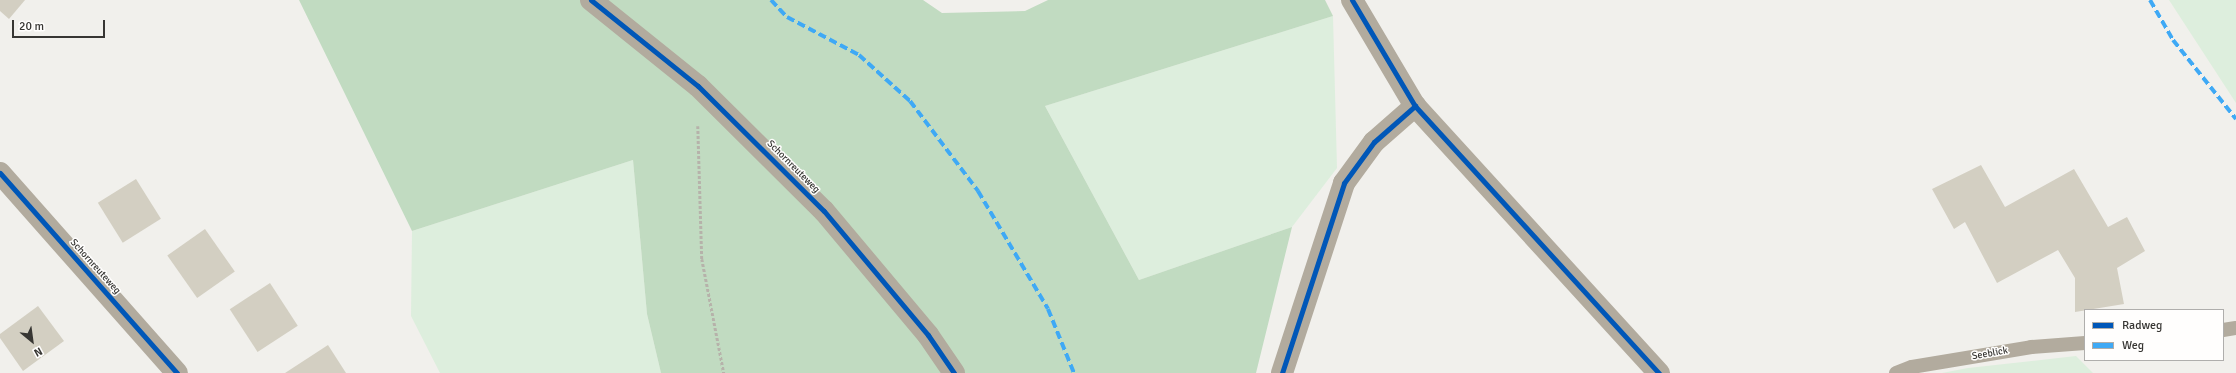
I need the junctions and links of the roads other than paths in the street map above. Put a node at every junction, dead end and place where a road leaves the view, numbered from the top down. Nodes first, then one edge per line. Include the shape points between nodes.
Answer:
1 (591, 0) edge
2 (1352, 0) edge
3 (1415, 106) junction
4 (0, 173) edge
5 (2236, 328) edge
6 (2224, 330) edge
7 (2084, 343) edge
8 (177, 373) edge
9 (954, 373) edge
10 (1282, 373) edge
11 (1659, 373) edge
12 (1896, 373) edge

1 - 9 street, Schornreuteweg via 698,86 824,211 928,335
2 - 3 street
3 - 10 street via 1374,142 1344,183
3 - 11 street
4 - 8 street, Schornreuteweg
5 - 6 lane
7 - 12 lane, Seeblick via 2032,347 1912,367

